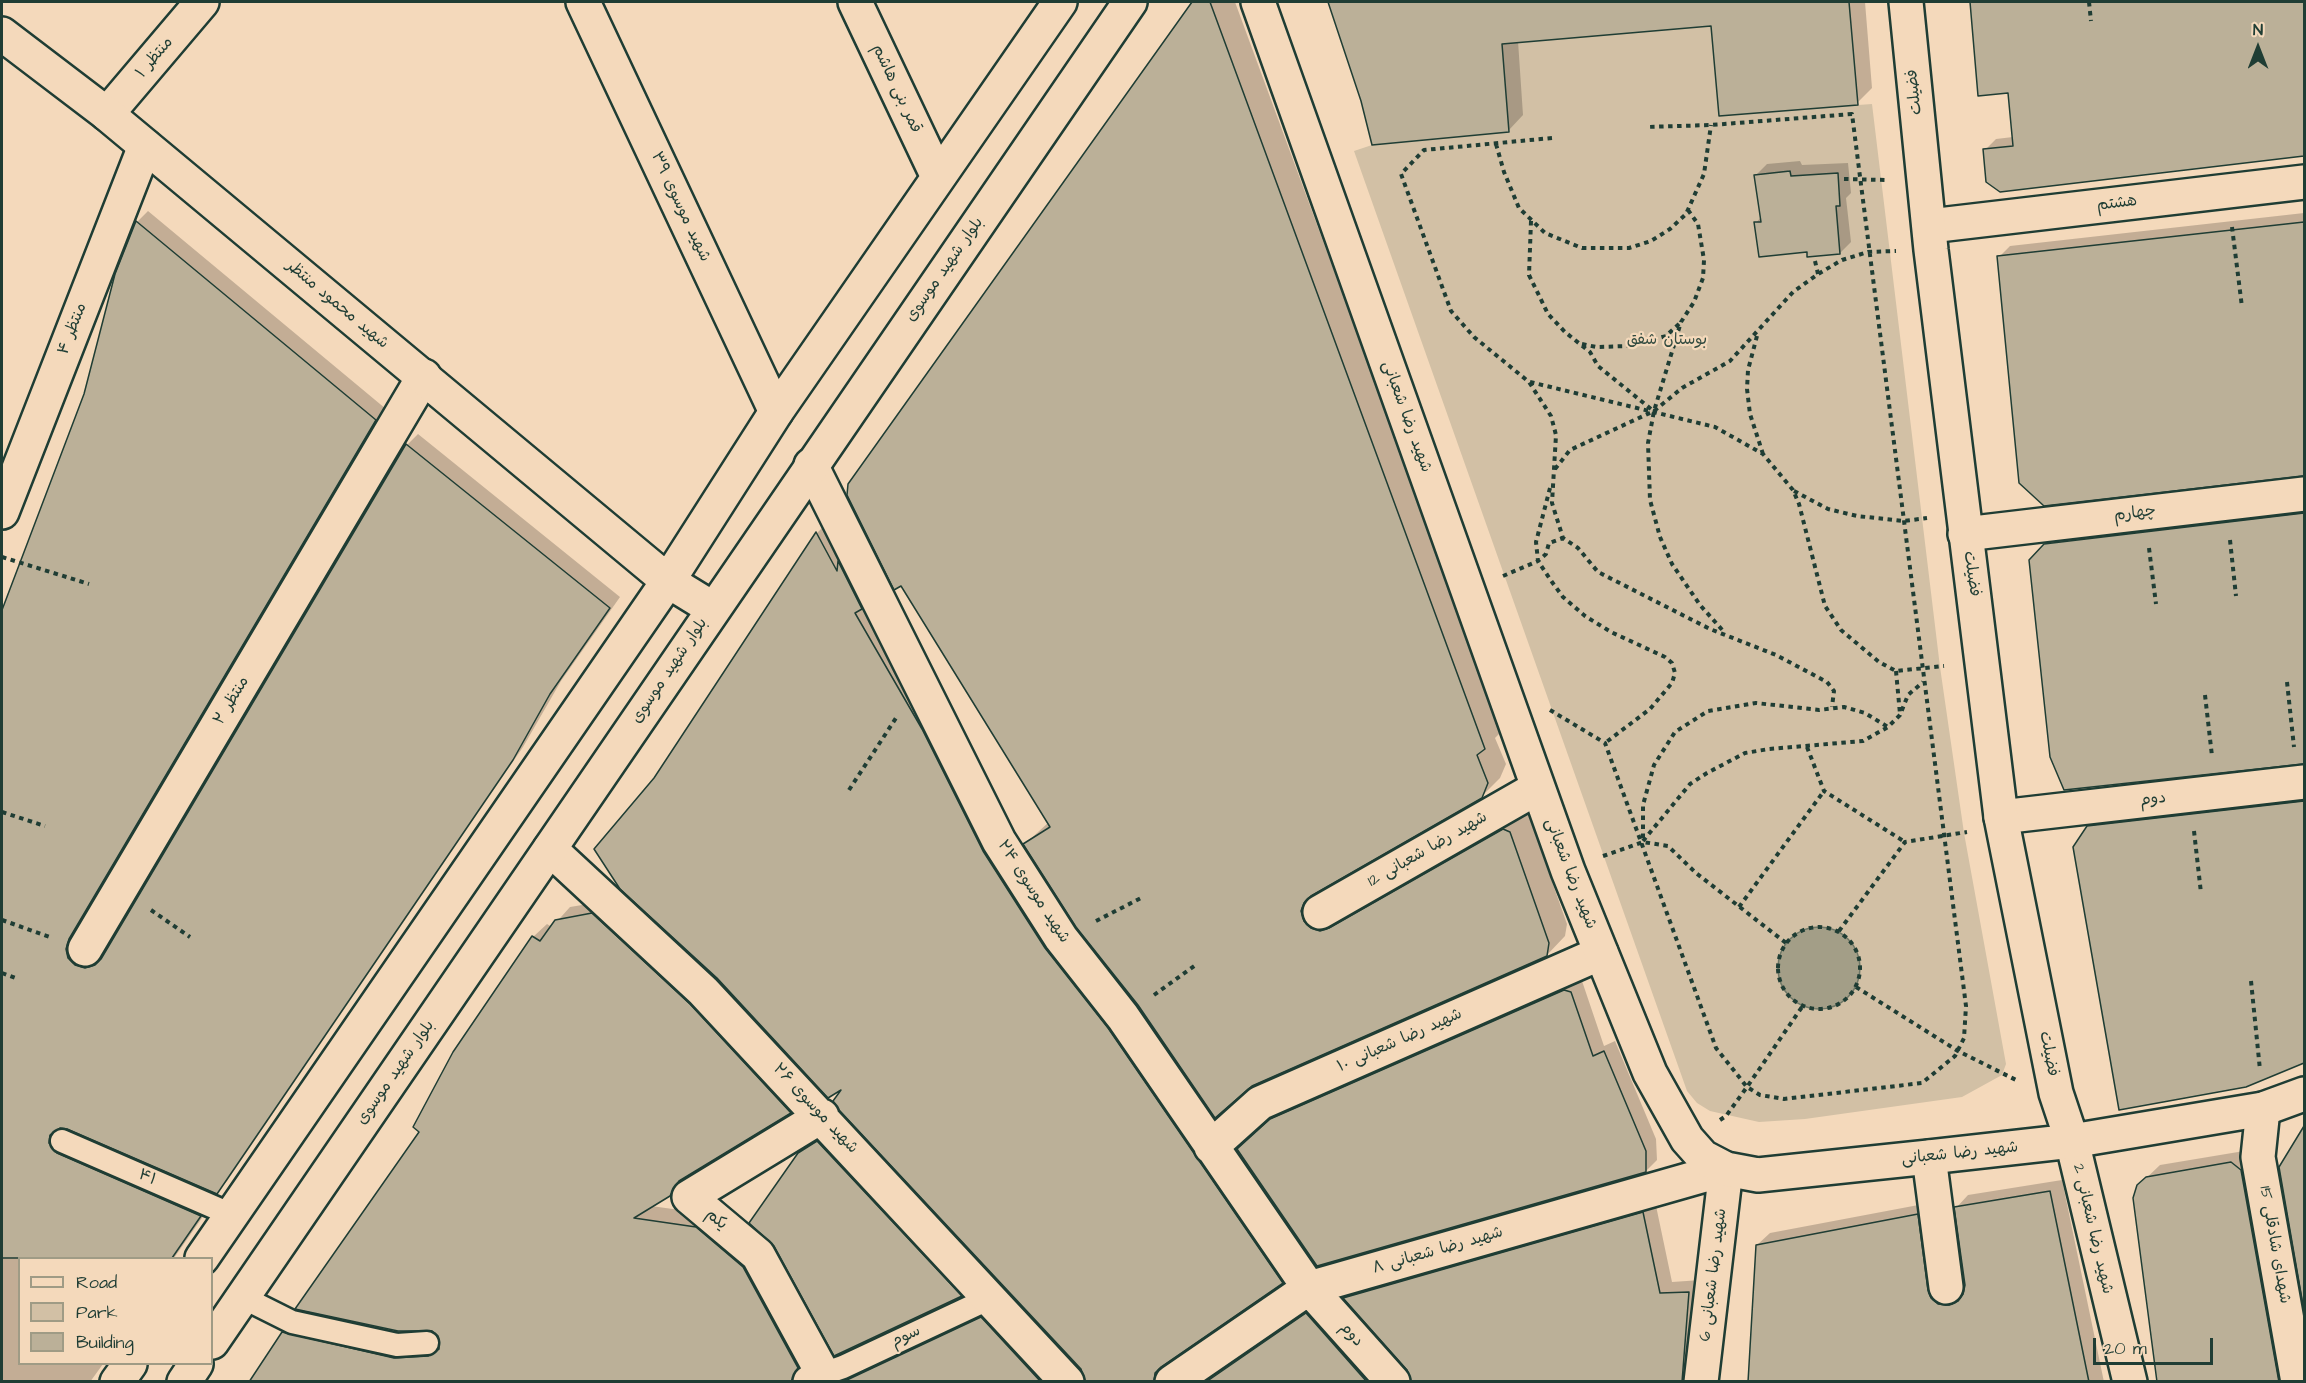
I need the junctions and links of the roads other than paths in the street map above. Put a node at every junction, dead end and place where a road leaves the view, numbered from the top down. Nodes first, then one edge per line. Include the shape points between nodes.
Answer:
1 (202, 2) edge
2 (583, 2) edge
3 (855, 2) edge
4 (1060, 2) edge
5 (1130, 2) edge
6 (1258, 2) edge
7 (1906, 2) edge
8 (2, 34) edge
9 (107, 114) junction
10 (145, 146) junction
11 (938, 177) junction
12 (2304, 182) edge
13 (1930, 226) junction
14 (424, 376) junction
15 (776, 412) junction
16 (811, 465) junction
17 (2304, 494) edge
18 (2, 512) edge
19 (1965, 534) junction
20 (668, 581) junction
21 (712, 609) junction
22 (2301, 783) edge
23 (1537, 788) junction
24 (2001, 817) junction
25 (550, 849) junction
26 (1320, 912) dead end
27 (85, 949) road end
28 (1601, 953) junction
29 (2304, 1094) edge
30 (2263, 1109) junction
31 (822, 1116) junction
32 (62, 1141) dead end
33 (2072, 1142) junction
34 (1211, 1148) junction
35 (1929, 1157) junction
36 (1726, 1169) junction
37 (232, 1215) junction
38 (203, 1257) edge
39 (1309, 1287) junction
40 (1946, 1287) dead end
41 (242, 1297) junction
42 (988, 1299) junction
43 (213, 1340) edge
44 (428, 1343) dead end
45 (129, 1365) edge
46 (816, 1378) edge
47 (117, 1382) edge
48 (1067, 1382) edge
49 (1172, 1382) edge
50 (1393, 1382) edge
51 (1701, 1382) edge
52 (2130, 1382) edge
53 (2298, 1382) edge

1 - 9 street, منتظر ۱
2 - 15 street, شهید موسوی ۳۹
3 - 11 street, قمر بنی هاشم
4 - 11 street
5 - 16 street, بلوار شهید موسوی
6 - 23 street, شهید رضا شعبانی
7 - 13 street, فضیلت
8 - 9 street, شهید محمود منتظر
9 - 10 street, شهید محمود منتظر
10 - 14 street, شهید محمود منتظر
10 - 18 street, منتظر ۴
11 - 15 street
12 - 13 street, هشتم
13 - 19 street, فضیلت
14 - 20 street, شهید محمود منتظر
14 - 27 street, منتظر ۲
15 - 20 street
16 - 21 street, بلوار شهید موسوی
16 - 34 street, شهید موسوی ۲۴ via 999,841 1061,938 1123,1017
17 - 19 street, چهارم
19 - 24 street, فضیلت
20 - 21 street, شهید محمود منتظر
20 - 37 street
21 - 25 street, بلوار شهید موسوی
22 - 24 street, دوم
23 - 26 street, شهید رضا شعبانی 12
23 - 28 street, شهید رضا شعبانی
24 - 33 street, فضیلت via 2056,1093
25 - 31 street, شهید موسوی ۲۶ via 703,991
25 - 41 street, بلوار شهید موسوی
28 - 34 street, شهید رضا شعبانی ۱۰ via 1260,1103
28 - 36 street, شهید رضا شعبانی via 1650,1073 1687,1139 1703,1157
29 - 30 street, شهید رضا شعبانی
30 - 33 street, شهید رضا شعبانی
30 - 53 street, شهدای شادقلی 15 via 2258,1157
31 - 42 street, شهید موسوی ۲۶
31 - 46 street, یکم via 689,1197 758,1255
32 - 37 lane, ۴۱
33 - 35 street, شهید رضا شعبانی
33 - 52 street, شهید رضا شعبانی 2
34 - 39 street, شهید موسوی ۲۴
35 - 36 street, شهید رضا شعبانی via 1758,1175
35 - 40 street
36 - 39 street, شهید رضا شعبانی ۸
36 - 51 street, شهید رضا شعبانی 6
37 - 38 street
39 - 49 street, شهید رضا شعبانی ۸
39 - 50 street, دوم
41 - 43 street, بلوار شهید موسوی
41 - 44 lane via 292,1322 397,1345
42 - 46 lane, سوم
42 - 48 street, شهید موسوی ۲۶
45 - 47 street

